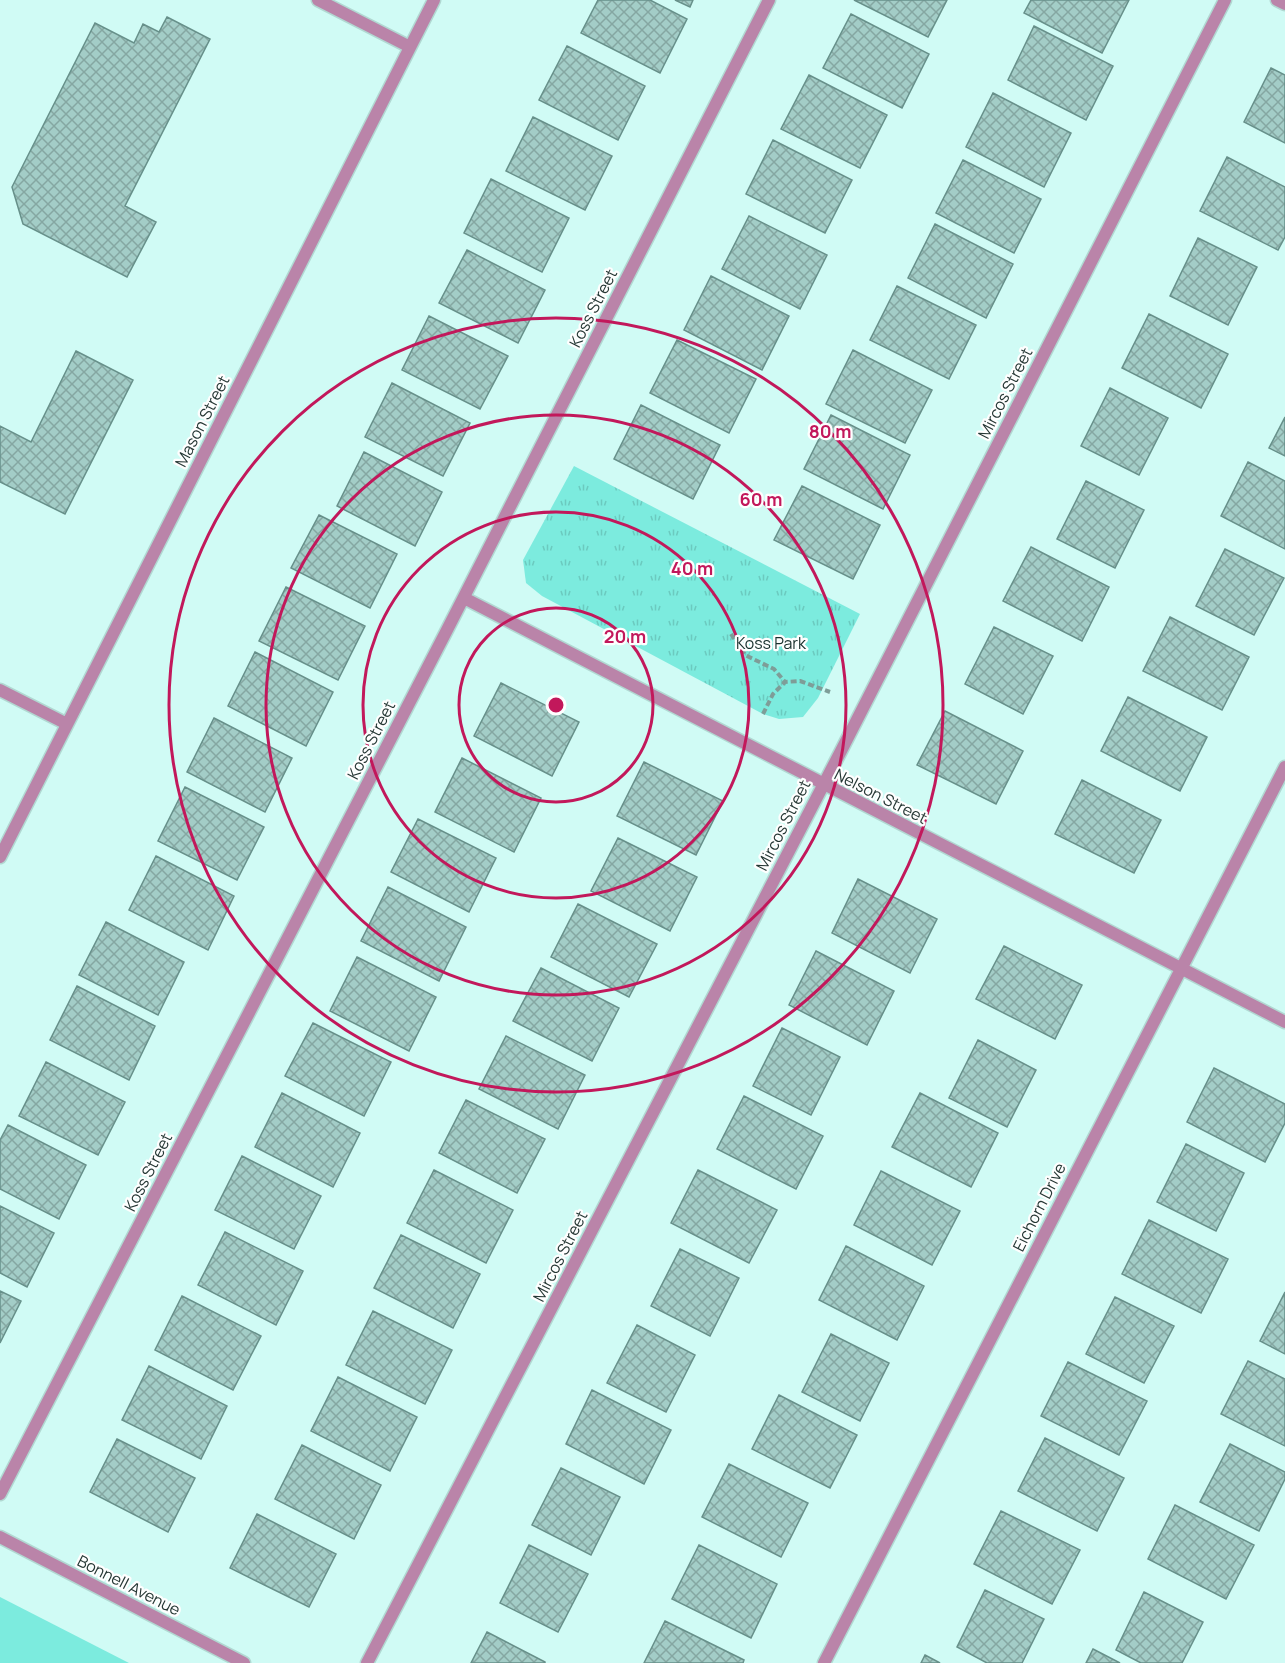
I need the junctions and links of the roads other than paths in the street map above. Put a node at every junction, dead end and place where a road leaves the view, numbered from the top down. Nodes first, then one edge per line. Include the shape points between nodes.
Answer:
1 (318, 0) edge
2 (434, 0) edge
3 (769, 0) edge
4 (1225, 0) edge
5 (1277, 0) edge
6 (1285, 4) edge
7 (410, 47) junction
8 (464, 598) junction
9 (0, 690) edge
10 (67, 724) junction
11 (1285, 767) edge
12 (822, 784) junction
13 (0, 857) edge
14 (1181, 968) junction
15 (1285, 1022) edge
16 (0, 1494) edge
17 (0, 1537) edge
18 (244, 1663) edge
19 (367, 1663) edge
20 (824, 1663) edge

1 - 7 street
2 - 7 street, Mason Street
3 - 8 street, Koss Street
4 - 12 street, Mircos Street
5 - 6 street
7 - 10 street, Mason Street
8 - 12 street, Nelson Street
8 - 16 street, Koss Street
9 - 10 street
10 - 13 street, Mason Street
11 - 14 street, Eichorn Drive
12 - 14 street, Nelson Street
12 - 19 street, Mircos Street
14 - 15 street, Nelson Street
14 - 20 street, Eichorn Drive
17 - 18 street, Bonnell Avenue

